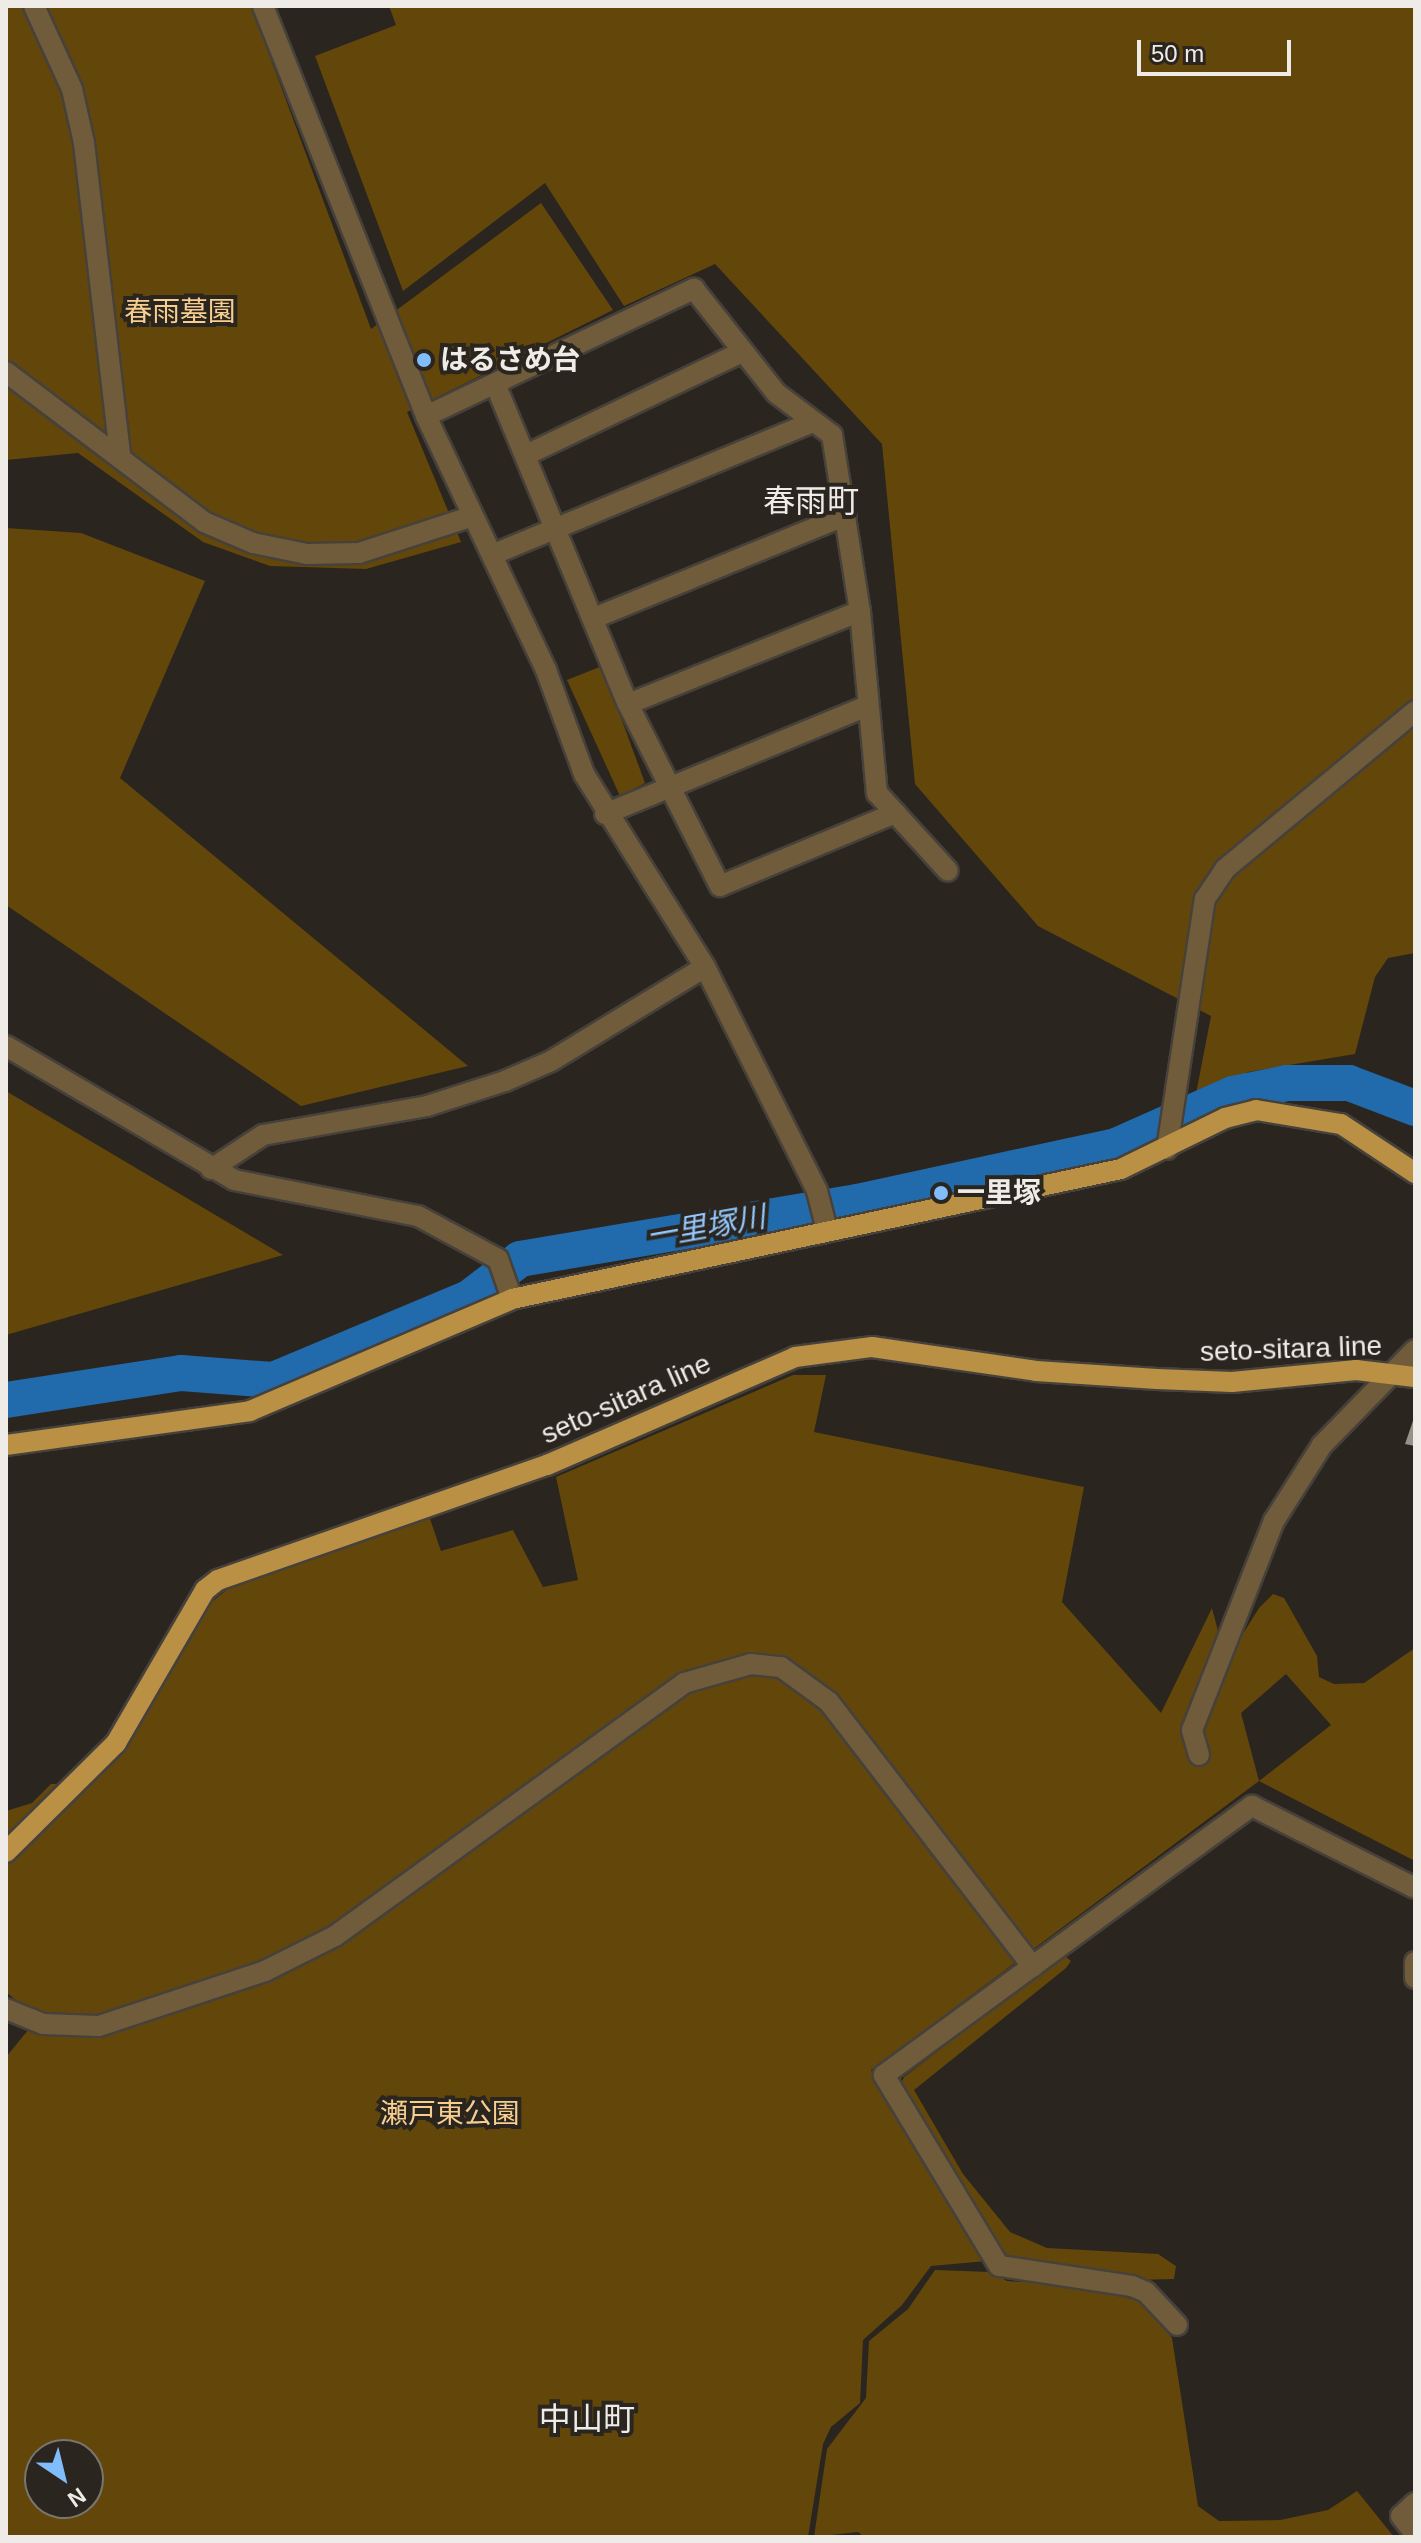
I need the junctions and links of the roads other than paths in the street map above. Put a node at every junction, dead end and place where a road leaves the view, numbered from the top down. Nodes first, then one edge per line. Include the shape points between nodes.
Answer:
1 (34, 6) edge
2 (263, 6) edge
3 (742, 352) junction
4 (6, 372) edge
5 (496, 386) junction
6 (426, 416) junction
7 (811, 423) junction
8 (120, 455) junction
9 (526, 455) junction
10 (846, 515) junction
11 (473, 516) junction
12 (560, 530) junction
13 (494, 554) junction
14 (860, 611) junction
15 (594, 618) junction
16 (628, 704) junction
17 (867, 706) junction
18 (1415, 711) edge
19 (666, 787) junction
20 (895, 813) junction
21 (605, 814) junction
22 (948, 871) dead end
23 (705, 967) junction
24 (6, 1046) edge
25 (1166, 1146) junction
26 (211, 1169) junction
27 (1415, 1173) edge
28 (827, 1230) junction
29 (511, 1294) junction
30 (1415, 1350) edge
31 (1393, 1372) junction
32 (1415, 1377) edge
33 (6, 1445) edge
34 (1199, 1755) dead end
35 (6, 1852) edge
36 (1415, 1888) edge
37 (1415, 1962) edge
38 (1033, 1967) junction
39 (1415, 1978) edge
40 (6, 2009) edge
41 (1177, 2325) dead end
42 (1415, 2503) edge
43 (1415, 2534) edge

1 - 8 street via 72,89 84,143
2 - 6 street
3 - 5 street via 694,289
3 - 7 street
3 - 9 street
4 - 8 street
5 - 6 street
5 - 9 street
6 - 11 street
7 - 10 street via 832,435
7 - 12 street
8 - 11 street via 204,522 253,543 307,554 359,553
9 - 12 street
10 - 14 street
10 - 15 street
11 - 13 street
12 - 13 street
12 - 15 street
13 - 21 street
14 - 16 street
14 - 17 street
15 - 16 street
16 - 19 street
17 - 19 street
17 - 20 street via 877,793
18 - 25 street via 1225,869 1205,899
19 - 20 street via 720,886
19 - 21 street
20 - 22 street
21 - 23 street
23 - 26 street via 551,1061 505,1081 427,1106 263,1135
23 - 28 street via 817,1191
24 - 26 street
25 - 27 main road via 1225,1118 1256,1110 1294,1112 1341,1124
25 - 28 main road via 1106,1173
26 - 29 street via 234,1180 418,1216 498,1259
28 - 29 main road
29 - 33 main road via 250,1411
30 - 31 street
31 - 32 main road, seto-sitara line
31 - 34 street via 1322,1445 1274,1521 1192,1730
31 - 35 main road, seto-sitara line via 1232,1382 1036,1371 872,1347 795,1357 547,1465 218,1580 205,1590 116,1743
36 - 38 street via 1252,1806
37 - 39 street
38 - 40 street via 829,1702 781,1667 751,1664 684,1683 335,1936 265,1971 99,2026 43,2024
38 - 41 street via 884,2075 999,2266 1132,2286 1146,2292
42 - 43 street via 1401,2516

